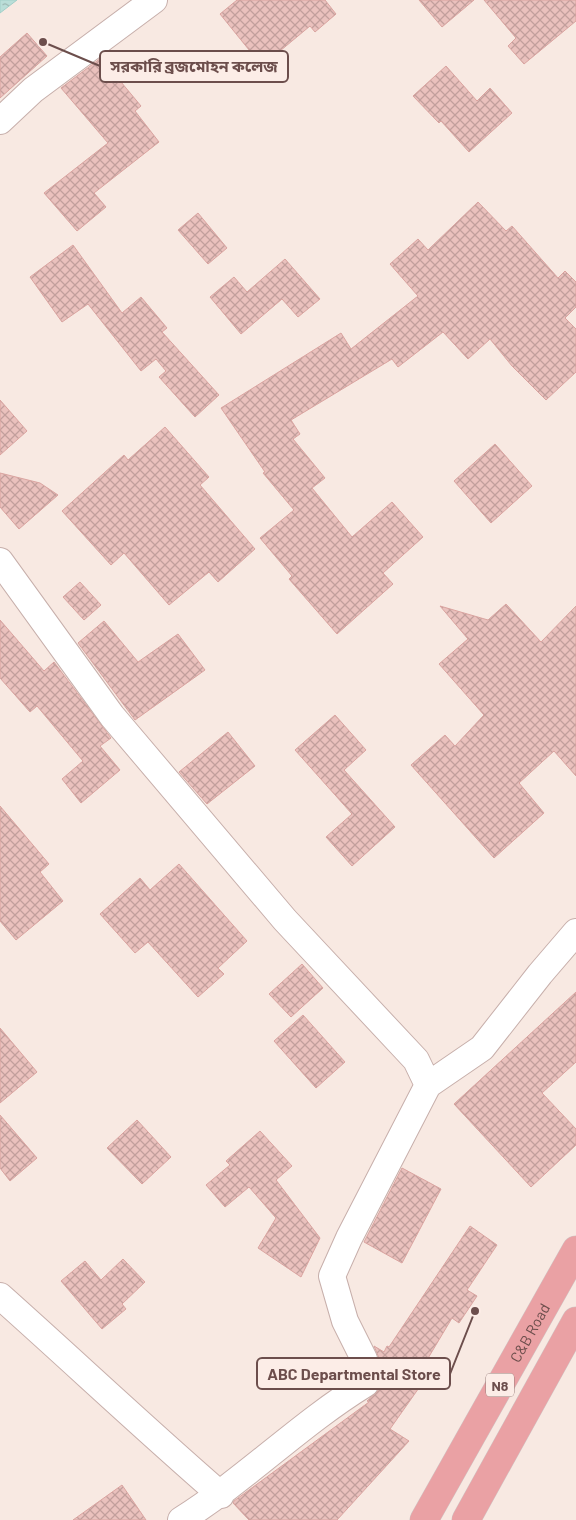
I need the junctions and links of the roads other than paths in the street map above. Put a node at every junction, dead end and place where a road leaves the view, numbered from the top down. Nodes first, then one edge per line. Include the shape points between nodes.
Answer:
1 (154, 0) edge
2 (0, 121) edge
3 (0, 561) edge
4 (576, 932) edge
5 (428, 1085) junction
6 (576, 1250) edge
7 (0, 1296) edge
8 (576, 1321) edge
9 (221, 1495) junction
10 (181, 1520) edge
11 (424, 1520) edge
12 (466, 1520) edge

1 - 2 street via 33,90
3 - 5 street via 112,716 286,920 416,1060
4 - 5 street via 482,1048
5 - 9 street via 332,1276 345,1321 364,1359 365,1384 327,1407
6 - 11 highway, C&B Road / N8
7 - 9 street
8 - 12 highway, N8
9 - 10 street

